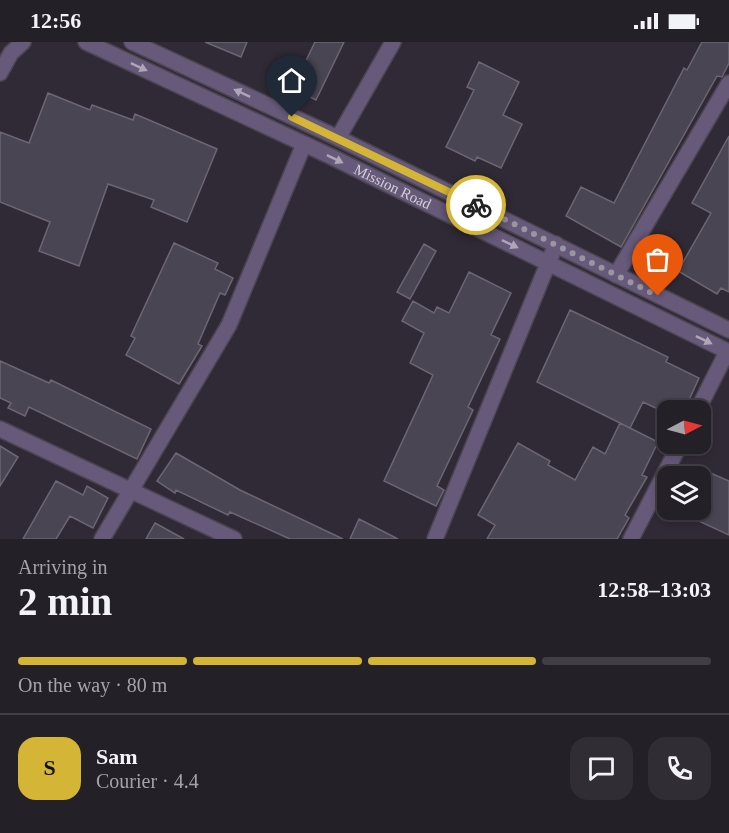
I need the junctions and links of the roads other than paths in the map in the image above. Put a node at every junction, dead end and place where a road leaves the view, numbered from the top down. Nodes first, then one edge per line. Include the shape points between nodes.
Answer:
1 (22, 42) edge
2 (86, 42) edge
3 (132, 42) edge
4 (393, 42) edge
5 (0, 72) edge
6 (729, 82) edge
7 (338, 138) junction
8 (304, 144) junction
9 (556, 244) junction
10 (548, 262) junction
11 (616, 275) junction
12 (729, 330) edge
13 (728, 352) edge
14 (703, 400) edge
15 (0, 429) edge
16 (675, 454) edge
17 (130, 492) junction
18 (102, 539) edge
19 (234, 539) edge
20 (435, 539) edge
21 (632, 539) edge

1 - 5 street
2 -> 8 street, Mission Road
7 -> 3 street, Mission Road
4 - 7 street
6 - 11 street
7 - 9 street, Mission Road
8 -> 10 street, Mission Road
8 - 17 street via 229,325
9 - 10 street
9 - 11 street, Mission Road
10 -> 13 street, Mission Road
10 - 20 street
11 - 12 street, Mission Road
13 - 14 street
15 - 17 street
16 - 21 street
17 - 18 street
17 - 19 street

